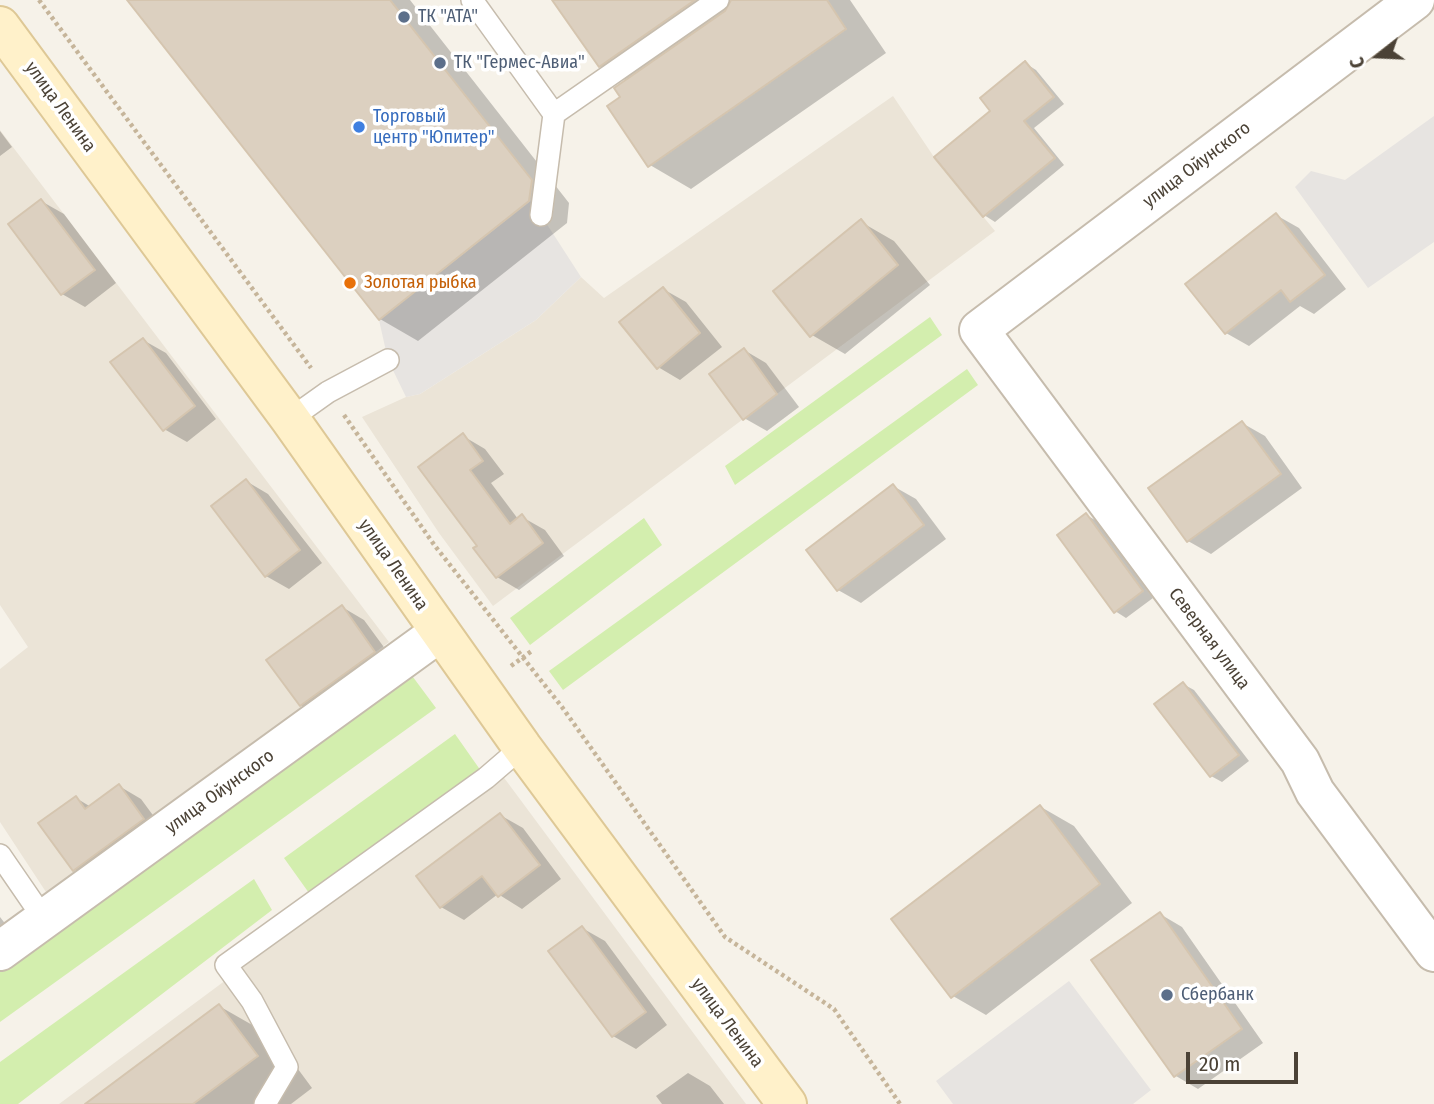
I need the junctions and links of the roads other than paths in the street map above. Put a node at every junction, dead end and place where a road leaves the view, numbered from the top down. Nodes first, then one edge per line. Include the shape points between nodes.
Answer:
1 (472, 0) edge
2 (718, 0) edge
3 (1415, 0) edge
4 (0, 26) edge
5 (554, 114) junction
6 (541, 215) dead end
7 (979, 330) joint
8 (388, 360) dead end
9 (290, 419) junction
10 (440, 632) junction
11 (522, 747) junction
12 (0, 855) edge
13 (44, 919) junction
14 (0, 951) edge
15 (1434, 952) edge
16 (265, 1104) edge
17 (787, 1104) edge

1 - 5 lane
2 - 5 lane
3 - 7 street, улица Ойунского
4 - 9 main road, улица Ленина
5 - 6 lane
7 - 15 street, Северная улица via 1300,761 1315,792
8 - 9 lane via 328,392
9 - 10 main road, улица Ленина
10 - 11 main road, улица Ленина
10 - 13 street, улица Ойунского
11 - 16 lane via 486,778 226,965 252,1000 287,1067
11 - 17 main road, улица Ленина
12 - 13 lane
13 - 14 street, улица Ойунского

